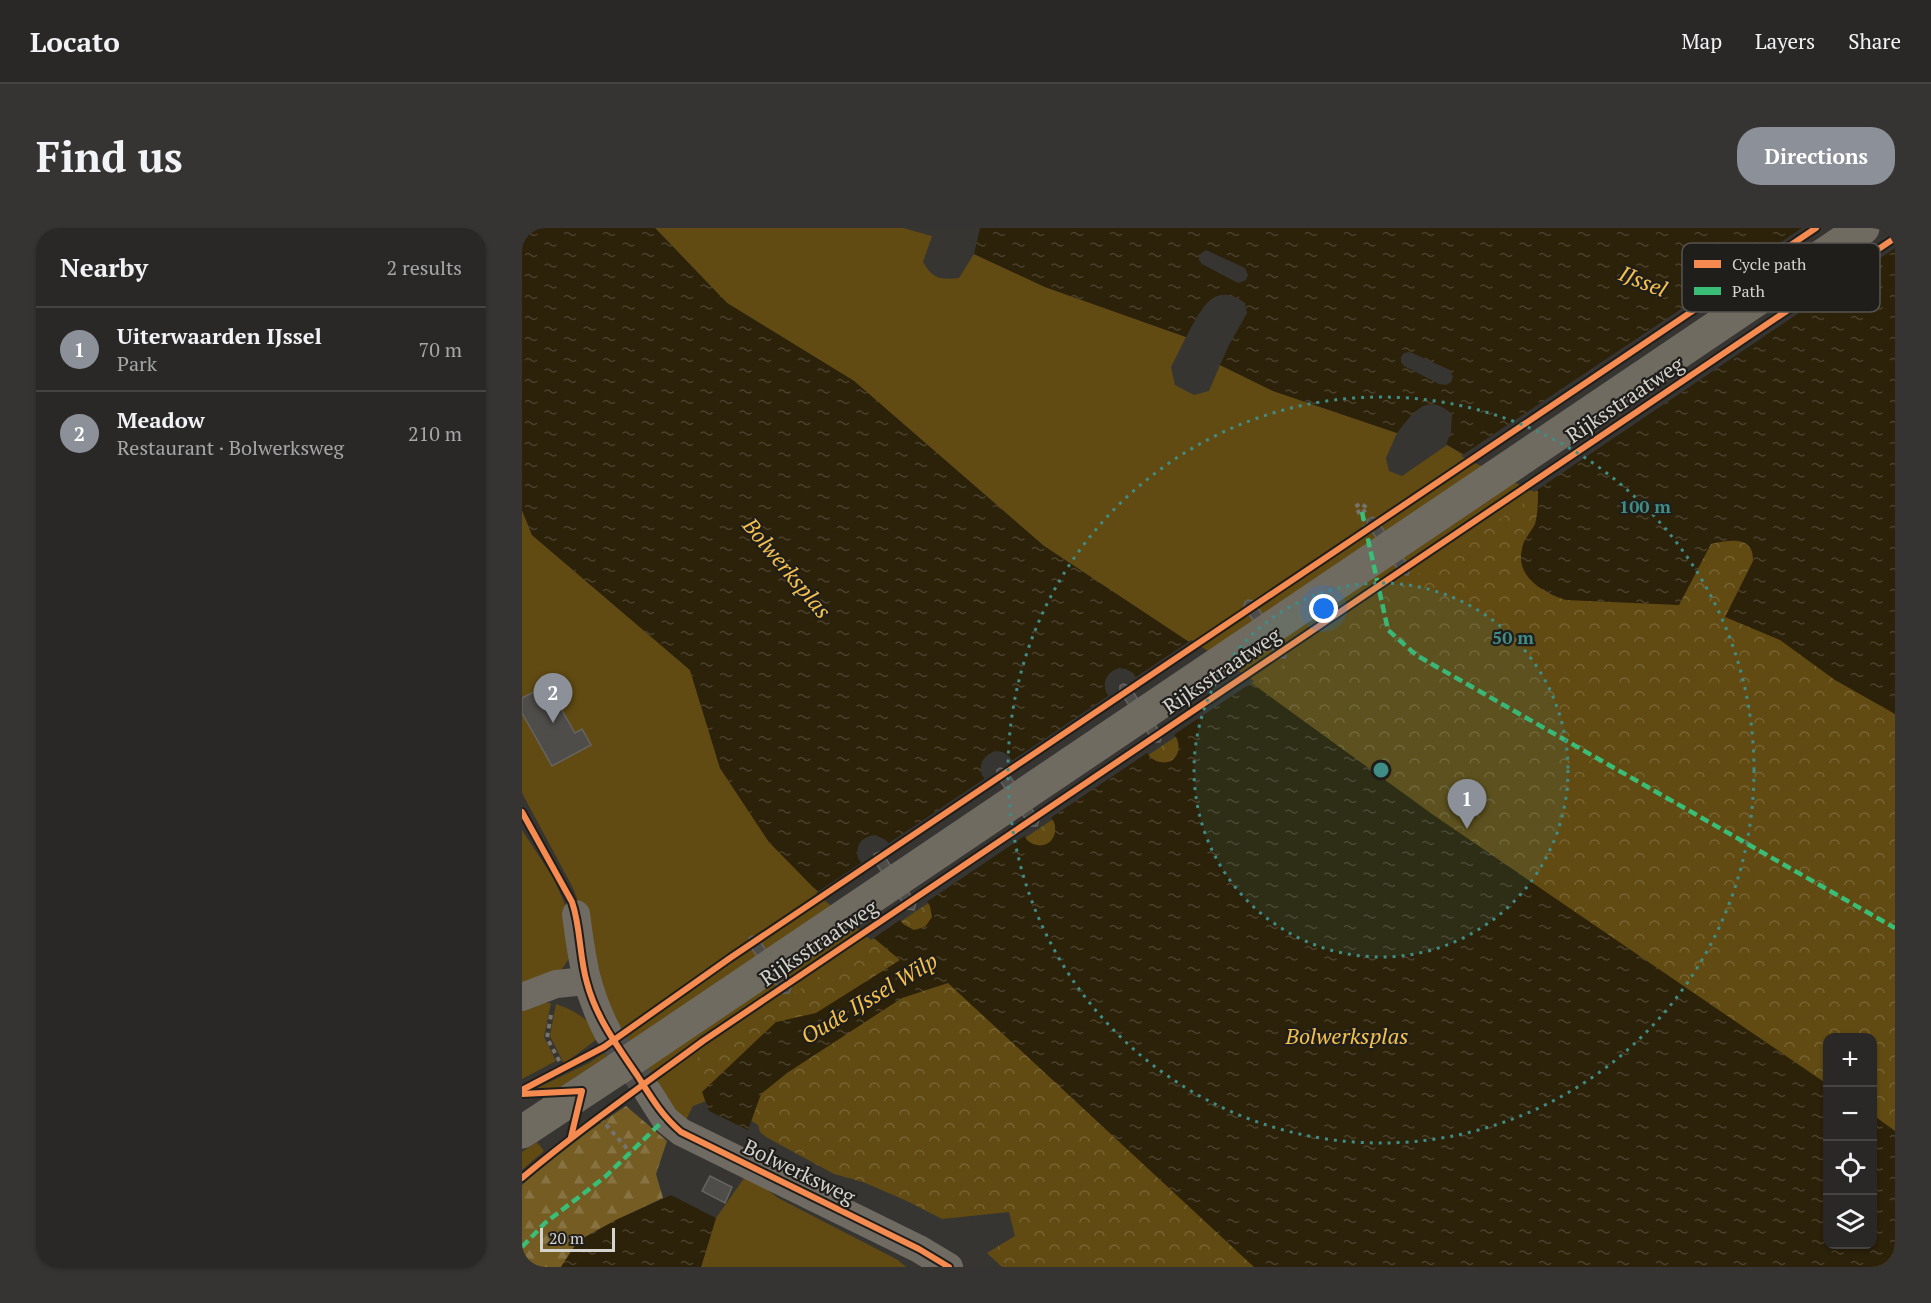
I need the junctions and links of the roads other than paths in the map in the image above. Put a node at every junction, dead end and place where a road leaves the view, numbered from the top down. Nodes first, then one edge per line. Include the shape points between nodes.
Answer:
1 (1863, 228) edge
2 (1841, 243) edge
3 (1739, 312) edge
4 (576, 914) dead end
5 (586, 981) junction
6 (522, 997) edge
7 (608, 1033) tunnel mouth
8 (648, 1092) tunnel mouth
9 (522, 1132) edge
10 (949, 1267) edge

1 - 2 main road, Rijksstraatweg, bridge
3 - 9 main road, Rijksstraatweg, bridge
4 - 5 street
5 - 6 street via 556,984
5 - 7 street
8 - 10 street, Bolwerksweg via 665,1119 681,1132

